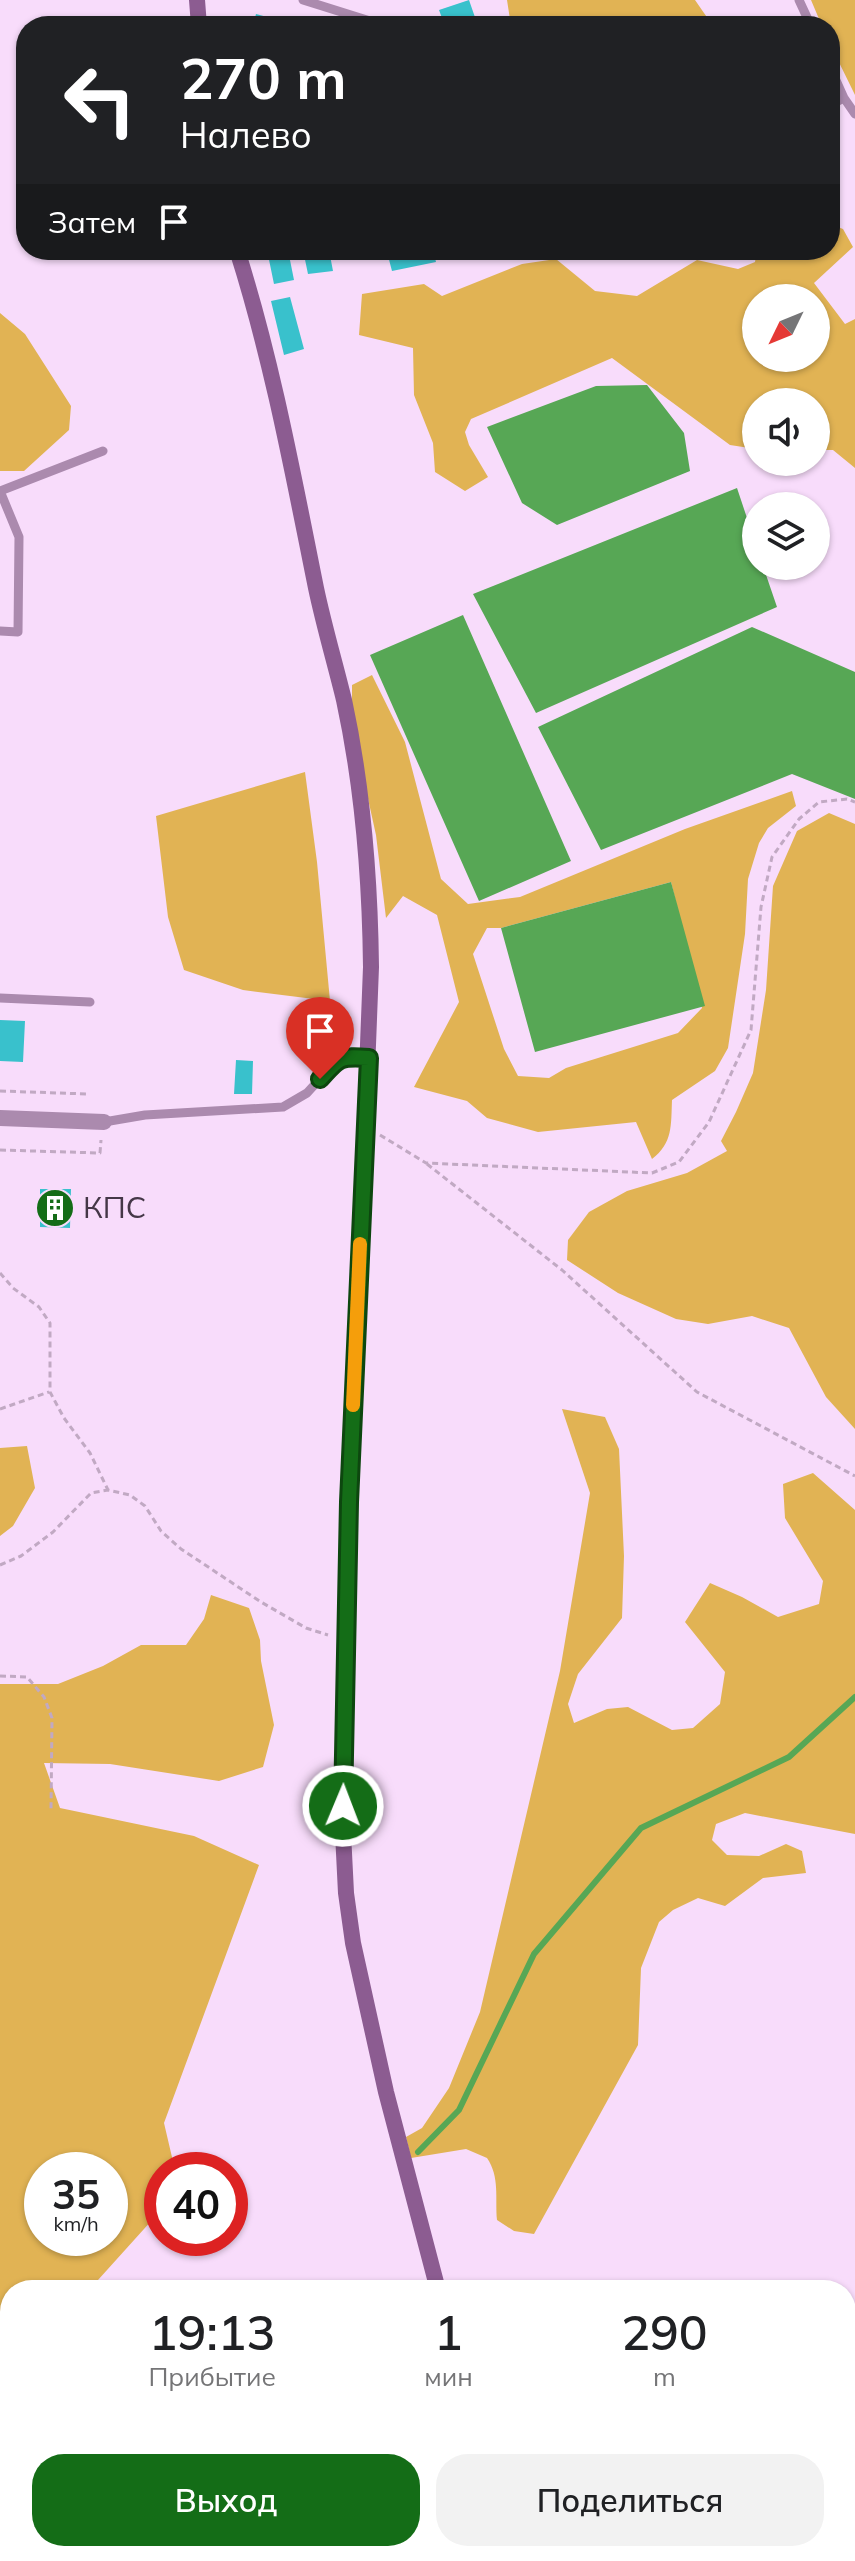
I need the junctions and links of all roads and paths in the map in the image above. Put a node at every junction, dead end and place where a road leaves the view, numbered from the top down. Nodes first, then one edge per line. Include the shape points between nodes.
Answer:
1 (303, 0) edge
2 (354, 16) edge
3 (840, 89) edge
4 (844, 98) junction
5 (840, 100) edge
6 (855, 114) edge
7 (240, 260) edge
8 (103, 451) dead end
9 (0, 491) edge
10 (0, 631) edge
11 (855, 802) edge
12 (0, 998) edge
13 (90, 1002) dead end
14 (369, 1058) junction
15 (0, 1091) edge
16 (88, 1094) dead end
17 (0, 1118) edge
18 (104, 1122) junction
19 (365, 1126) junction
20 (0, 1150) edge
21 (426, 1163) junction
22 (0, 1273) edge
23 (50, 1392) junction
24 (0, 1409) edge
25 (855, 1476) edge
26 (108, 1490) junction
27 (0, 1565) edge
28 (345, 1641) junction
29 (0, 1676) edge
30 (51, 1809) dead end
31 (435, 2280) edge

1 - 2 lane
3 - 4 lane
4 - 5 lane
4 - 6 lane
7 - 14 street via 274,382 344,700 361,805 370,892
8 - 9 lane
9 - 10 lane via 19,537 18,632
11 - 21 path via 819,802 799,819 772,857 761,907 751,1030 709,1122 679,1162 652,1173
12 - 13 lane
14 - 18 lane via 339,1058 307,1093 283,1107
14 - 19 street
15 - 16 path
17 - 18 street
18 - 20 path via 100,1153
19 - 21 path
19 - 28 street
21 - 25 path via 562,1270 697,1392
22 - 23 path via 50,1323
23 - 24 path
23 - 26 path
26 - 27 path via 91,1493 53,1532
26 - 28 path via 130,1495 181,1549 261,1602 306,1628
28 - 31 street via 343,1833 353,1943
29 - 30 path via 27,1677 44,1697 52,1718

